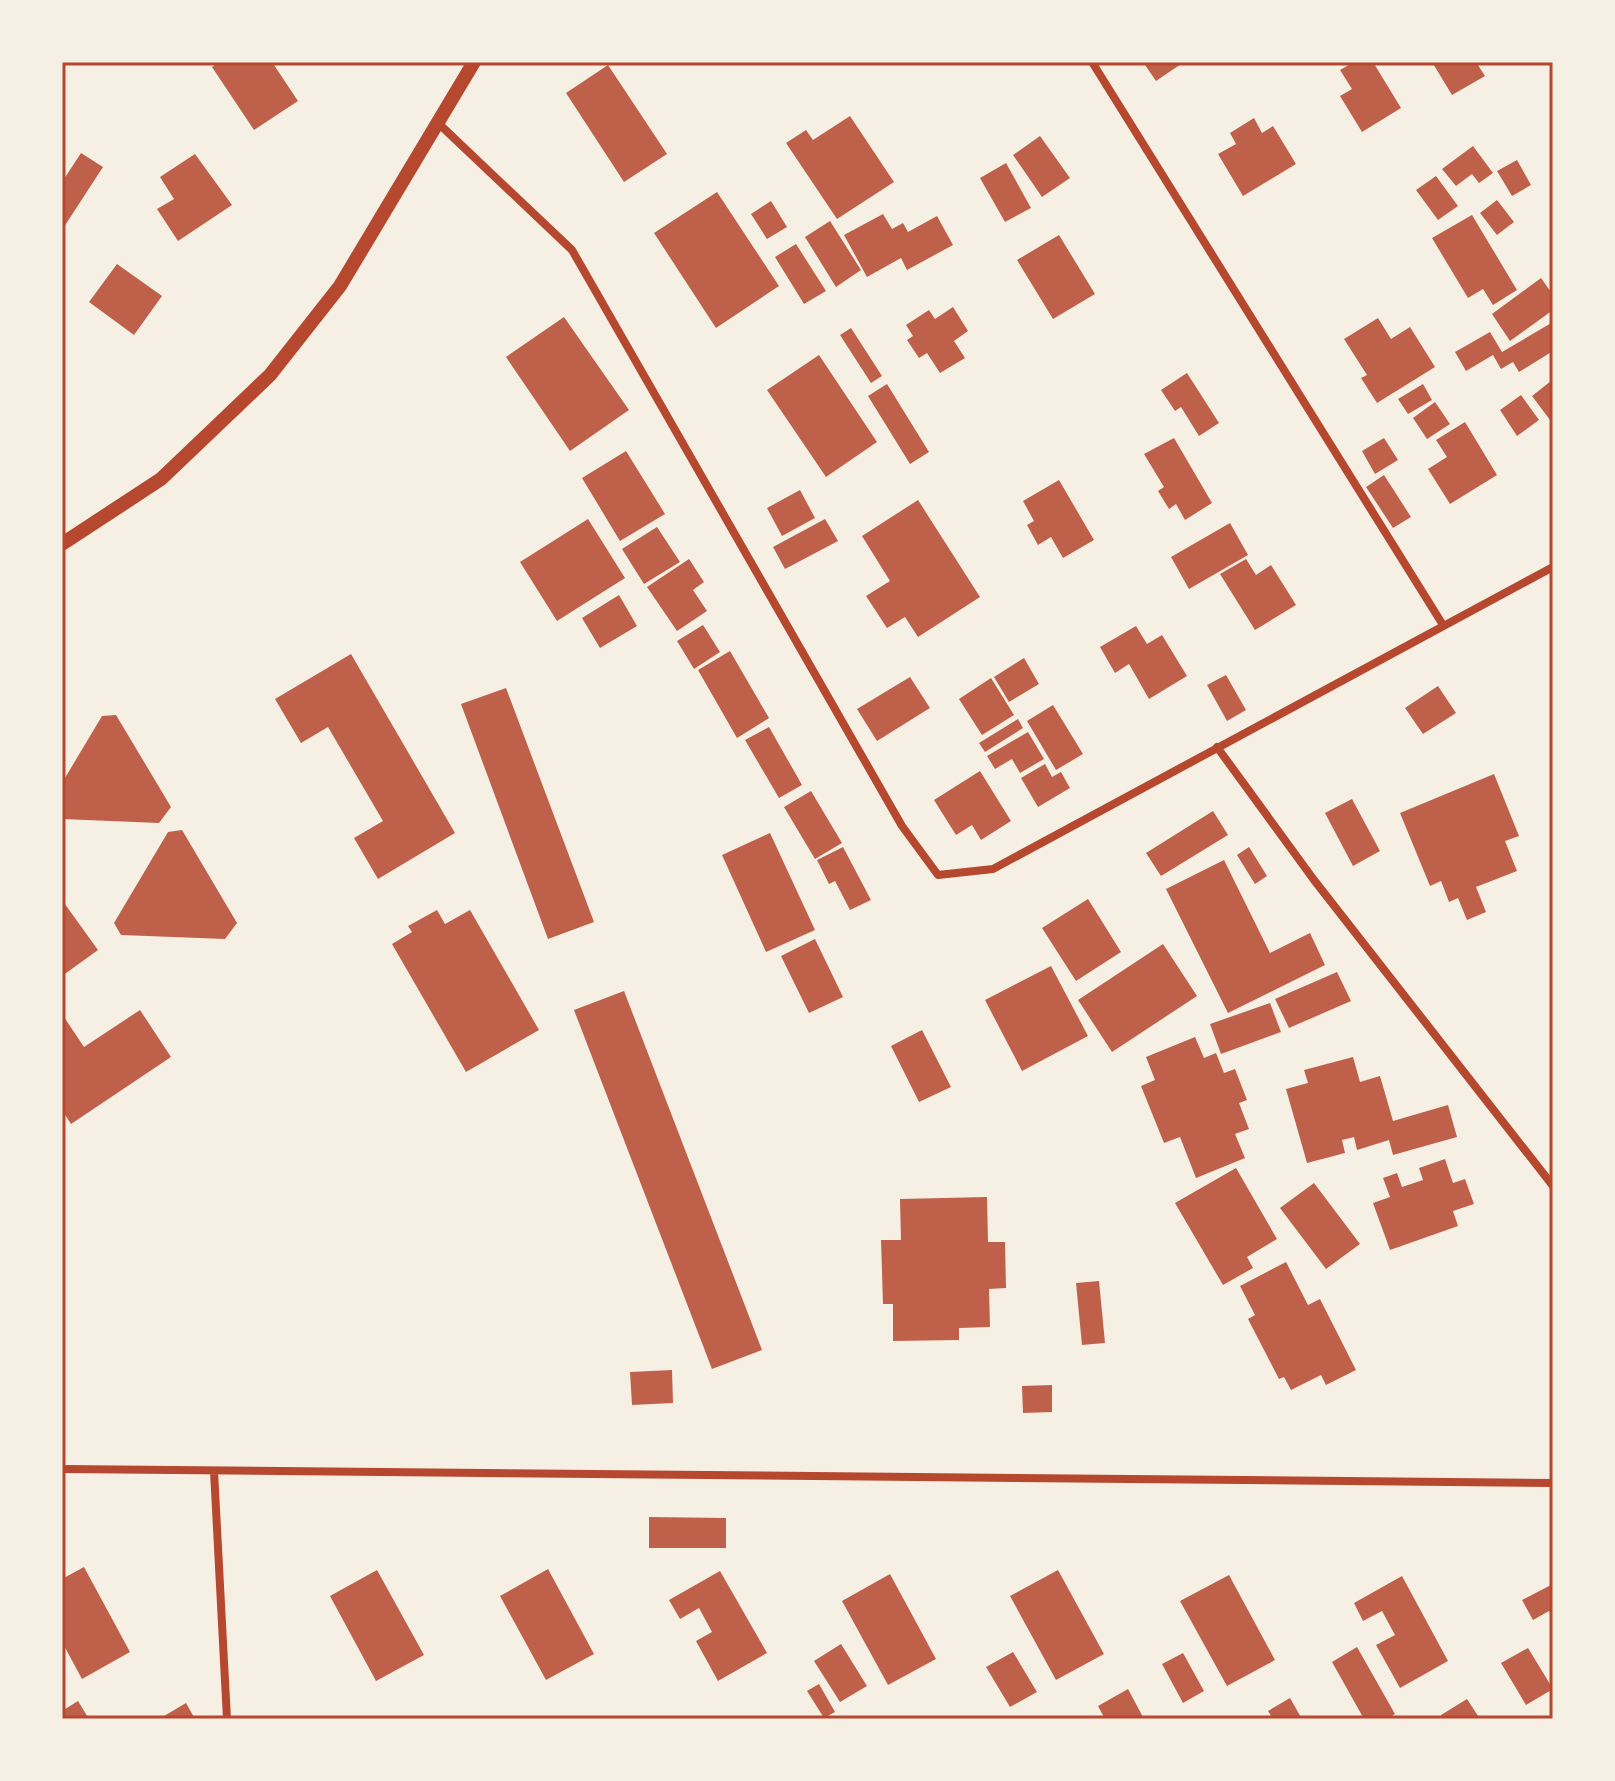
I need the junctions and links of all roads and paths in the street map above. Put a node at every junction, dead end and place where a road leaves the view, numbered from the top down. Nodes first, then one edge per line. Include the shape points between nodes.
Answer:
1 (474, 62) edge
2 (1092, 62) edge
3 (437, 122) junction
4 (62, 544) edge
5 (1553, 567) edge
6 (1443, 625) junction
7 (1217, 747) junction
8 (1553, 1186) edge
9 (62, 1469) edge
10 (214, 1471) junction
11 (1553, 1483) edge
12 (227, 1719) edge

1 - 3 street
2 - 6 street
3 - 4 street via 340,286 270,375 161,479
3 - 7 street via 572,250 894,812 938,875 993,869
5 - 6 street
6 - 7 street
7 - 8 street
9 - 10 street
10 - 11 street
10 - 12 street

